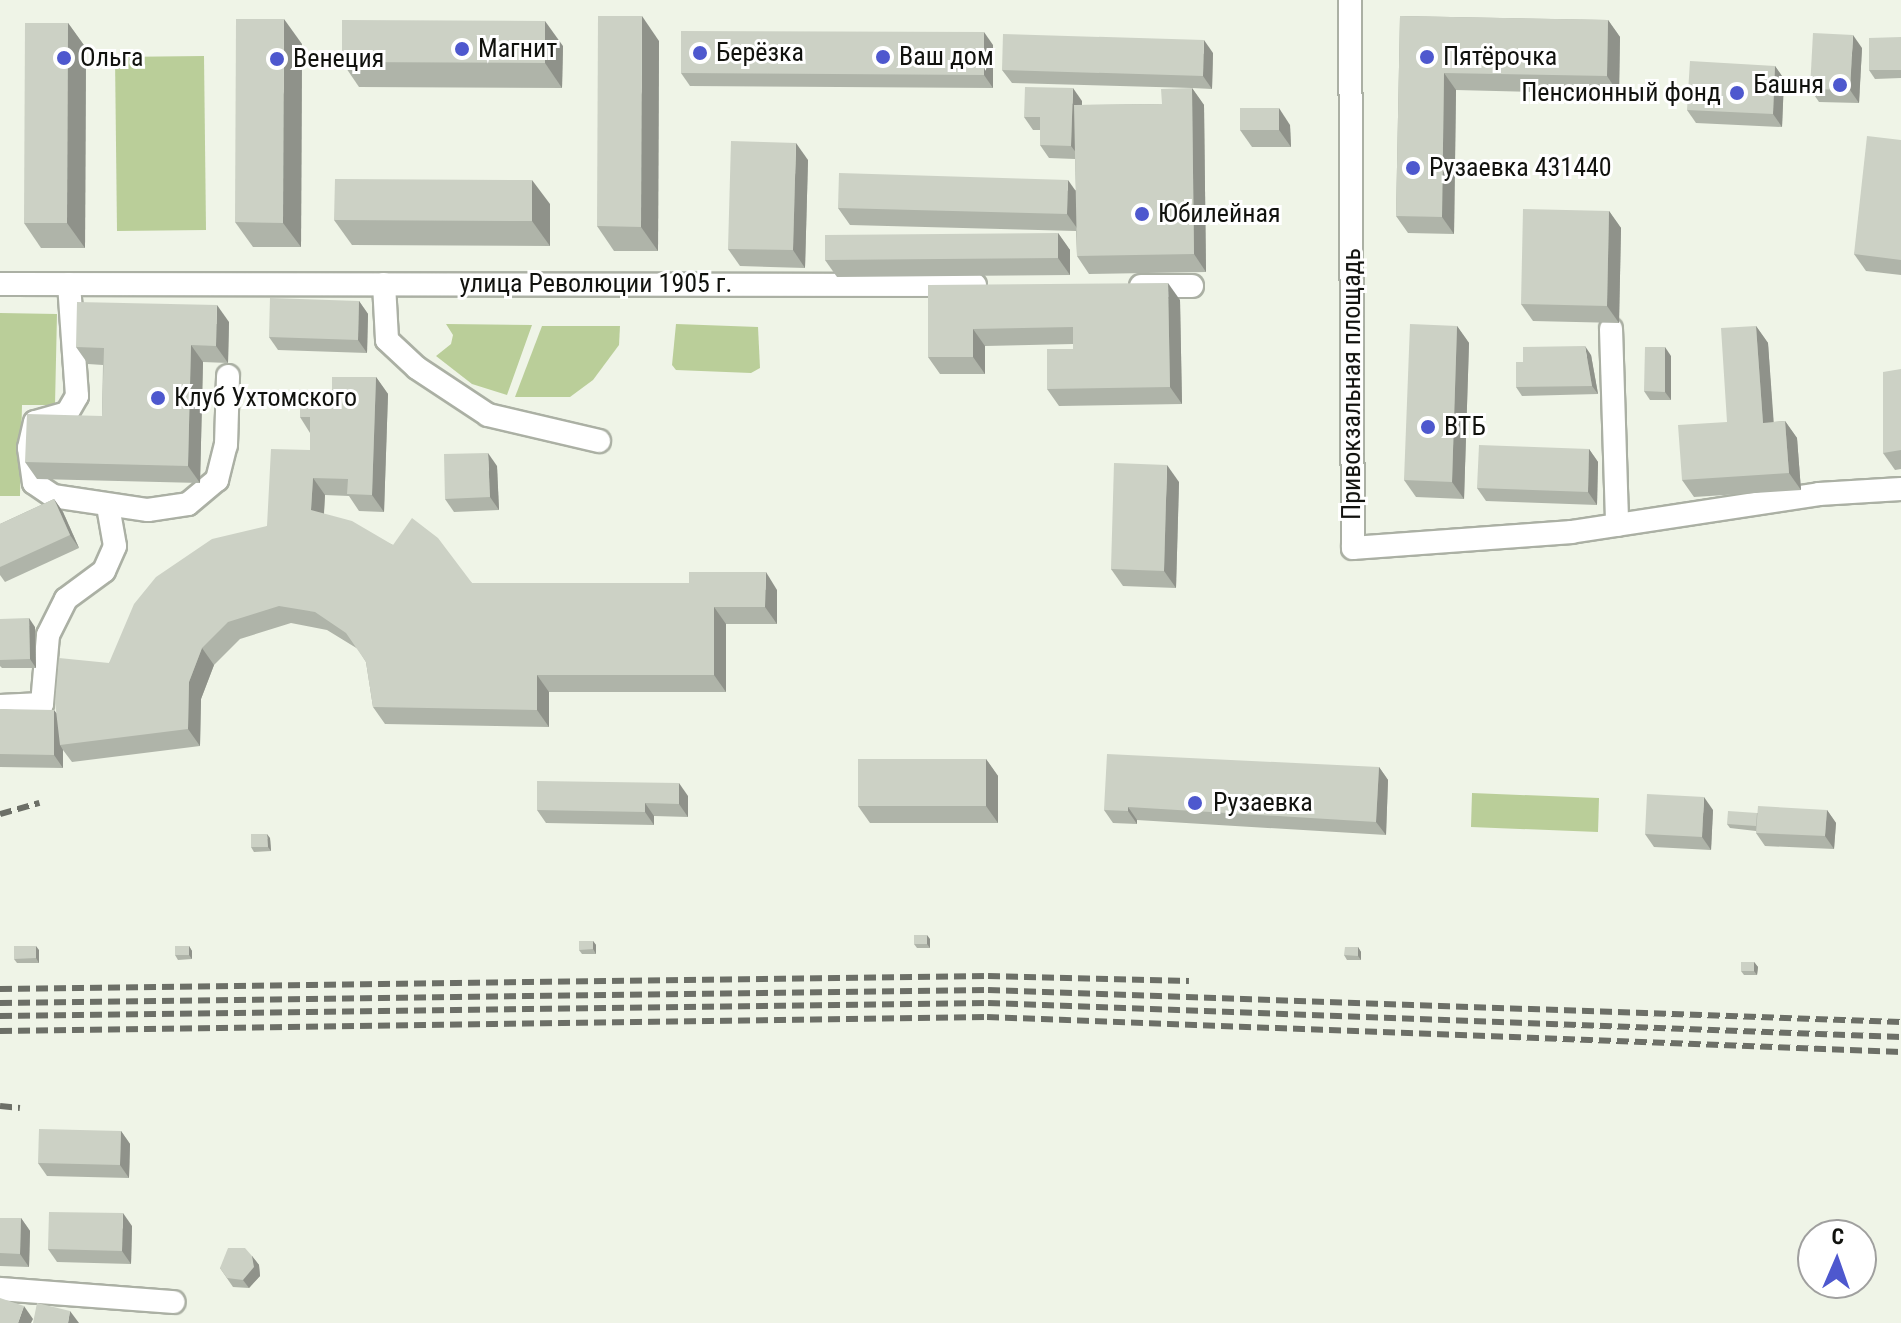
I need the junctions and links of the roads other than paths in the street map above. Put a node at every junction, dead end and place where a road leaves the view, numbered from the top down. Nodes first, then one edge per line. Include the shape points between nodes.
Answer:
1 (1350, 0) edge
2 (0, 284) edge
3 (69, 284) junction
4 (384, 284) junction
5 (1001, 285) edge
6 (1112, 286) edge
7 (1192, 286) dead end
8 (1611, 329) dead end
9 (228, 376) dead end
10 (599, 441) dead end
11 (1901, 489) edge
12 (108, 507) junction
13 (1617, 525) junction
14 (0, 706) edge
15 (0, 1289) edge
16 (174, 1302) dead end

1 - 13 street, Привокзальная площадь via 1353,548
2 - 3 street, улица Революции 1905 г.
3 - 4 street, улица Революции 1905 г.
3 - 12 street via 77,396 67,413 35,422 29,448 34,483 53,496
4 - 5 street, улица Революции 1905 г.
4 - 10 street via 387,340 417,368 488,415
6 - 7 street
8 - 13 street
9 - 12 street via 226,445 217,480 188,504 148,510
11 - 13 street via 1819,494
12 - 14 street via 115,546 104,571 66,599 48,635 42,704
15 - 16 street

